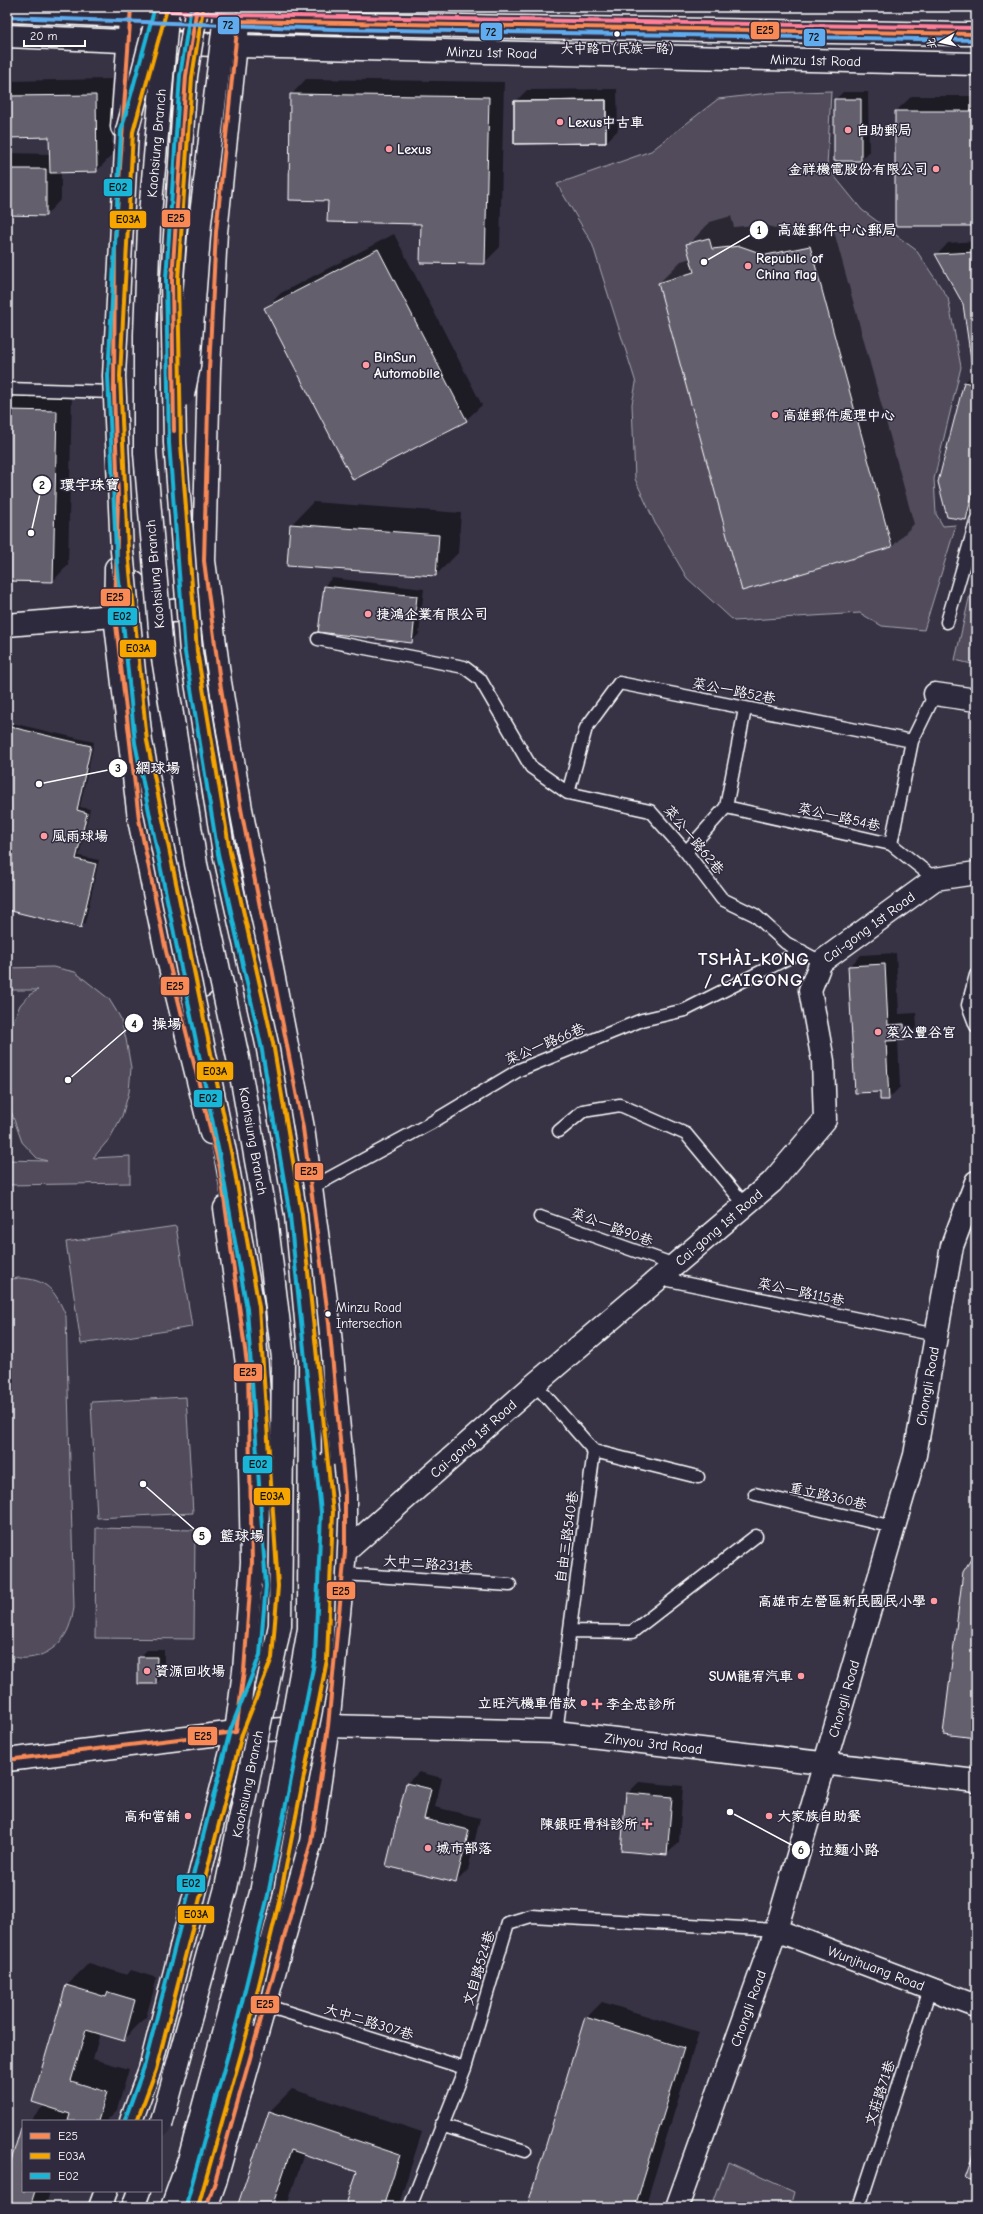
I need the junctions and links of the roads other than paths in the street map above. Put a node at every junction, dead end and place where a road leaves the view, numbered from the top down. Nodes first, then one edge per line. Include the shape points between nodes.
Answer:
1 (161, 7) edge
2 (168, 7) edge
3 (197, 7) edge
4 (7, 11) edge
5 (131, 11) edge
6 (235, 12) edge
7 (976, 34) edge
8 (7, 36) edge
9 (128, 40) junction
10 (237, 46) junction
11 (976, 64) edge
12 (7, 389) edge
13 (114, 392) junction
14 (174, 443) junction
15 (118, 498) junction
16 (976, 522) edge
17 (210, 608) junction
18 (140, 614) junction
19 (115, 616) junction
20 (947, 622) dead end
21 (7, 625) edge
22 (318, 639) dead end
23 (935, 694) joint
24 (976, 700) edge
25 (745, 709) junction
26 (912, 741) junction
27 (568, 793) junction
28 (726, 807) junction
29 (891, 844) junction
30 (686, 852) junction
31 (976, 873) edge
32 (935, 879) junction
33 (802, 950) junction
34 (821, 962) junction
35 (976, 975) edge
36 (976, 1026) edge
37 (559, 1131) dead end
38 (976, 1182) edge
39 (311, 1188) junction
40 (745, 1205) junction
41 (540, 1217) dead end
42 (667, 1272) junction
43 (936, 1335) junction
44 (310, 1361) junction
45 (535, 1384) junction
46 (594, 1451) junction
47 (698, 1477) dead end
48 (755, 1494) dead end
49 (893, 1527) junction
50 (756, 1536) dead end
51 (345, 1552) junction
52 (344, 1574) junction
53 (510, 1585) dead end
54 (272, 1586) junction
55 (570, 1631) junction
56 (328, 1726) junction
57 (236, 1732) junction
58 (556, 1732) junction
59 (7, 1760) edge
60 (825, 1764) junction
61 (976, 1781) edge
62 (776, 1930) junction
63 (930, 1989) junction
64 (264, 2005) junction
65 (976, 2006) edge
66 (465, 2068) junction
67 (131, 2120) edge
68 (162, 2121) edge
69 (442, 2125) junction
70 (525, 2151) dead end
71 (106, 2192) edge
72 (139, 2192) edge
73 (100, 2207) edge
74 (133, 2207) edge
75 (172, 2207) edge
76 (192, 2207) edge
77 (206, 2207) edge
78 (410, 2207) edge
79 (677, 2207) edge
80 (859, 2207) edge

1 - 54 main road, bridge via 127,131 114,376 122,551 141,742 226,1156 253,1308
2 - 68 main road, Kaohsiung Branch, bridge via 150,218 145,335 145,453 162,652 196,864 238,1058 266,1217 283,1366 280,1625 226,1888
3 - 14 main road, Kaohsiung Branch, bridge via 186,76 172,279
4 - 5 main road
5 - 6 main road
5 - 9 main road
6 - 7 main road via 788,32
6 - 10 main road
6 - 14 main road, bridge via 200,223 189,366
8 - 9 main road, Minzu 1st Road
9 - 10 main road, Minzu 1st Road
9 - 13 main road via 115,239
10 - 11 main road, Minzu 1st Road
10 - 17 main road via 216,232 209,369 204,561
12 - 13 lane
13 - 15 main road
14 - 44 main road, Kaohsiung Branch, bridge via 191,652 224,853 267,1044 296,1215
15 - 18 main road
15 - 19 main road
16 - 20 lane
17 - 18 main road
17 - 39 main road via 242,810 303,1128
18 - 19 main road
18 - 54 main road via 183,886 261,1320 274,1450
19 - 21 main road
19 - 57 main road via 139,819 166,951 220,1168 248,1371 252,1562 244,1671
22 - 27 lane, 菜公一路62巷 via 464,668 480,679 531,767
23 - 24 main road
23 - 26 lane
25 - 26 lane, 菜公一路52巷
25 - 27 lane, 菜公一路52巷 via 619,683 586,728
25 - 28 lane
26 - 29 lane
27 - 30 lane, 菜公一路62巷 via 650,811
28 - 29 lane, 菜公一路54巷
28 - 30 lane
29 - 32 lane, 菜公一路54巷
30 - 33 lane, 菜公一路62巷 via 722,899 755,914 786,943
31 - 32 main road, Cai-gong 1st Road
32 - 34 main road, Cai-gong 1st Road
33 - 34 lane, 菜公一路62巷
33 - 39 lane, 菜公一路66巷 via 685,1010 642,1020 519,1070 429,1124
34 - 40 main road, Cai-gong 1st Road via 810,990 823,1061 825,1120 772,1182
35 - 36 lane via 968,1005
37 - 40 lane via 583,1111 620,1105 686,1134
38 - 43 main road, Chongli Road via 952,1246
39 - 51 main road via 330,1330 345,1493
40 - 42 main road, Cai-gong 1st Road
41 - 42 lane, 菜公一路90巷
42 - 43 lane, 菜公一路115巷
42 - 45 main road, Cai-gong 1st Road
43 - 49 main road, Chongli Road via 915,1455
44 - 75 main road, Kaohsiung Branch, bridge via 309,1629 262,1893 189,2160
44 - 76 main road, bridge via 327,1512 322,1658 273,1900 243,2024
45 - 46 lane
45 - 51 main road, Cai-gong 1st Road
46 - 47 lane
46 - 55 lane, 自由三路540巷
48 - 49 lane, 重立路360巷
49 - 60 main road, Chongli Road
50 - 55 lane via 632,1632
51 - 52 main road
52 - 53 lane, 大中二路231巷
52 - 56 main road
54 - 57 main road via 266,1656
55 - 58 lane, 自由三路540巷
56 - 57 main road, Zihyou 3rd Road
56 - 58 main road, Zihyou 3rd Road
56 - 64 main road via 311,1842
57 - 59 main road, Zihyou 3rd Road
57 - 67 main road via 150,2069
58 - 60 main road, Zihyou 3rd Road
60 - 61 main road, Zihyou 3rd Road
60 - 62 main road, Chongli Road
62 - 63 main road, Wunjhuang Road
62 - 66 lane, 文自路524巷 via 531,1916 508,1923
62 - 79 main road, Chongli Road
63 - 65 main road, Wunjhuang Road
63 - 80 lane, 文莊路71巷
64 - 66 lane, 大中二路307巷
64 - 77 main road
66 - 69 lane, 文自路524巷
69 - 70 lane
69 - 78 lane, 文自路524巷
71 - 73 main road
72 - 74 main road

